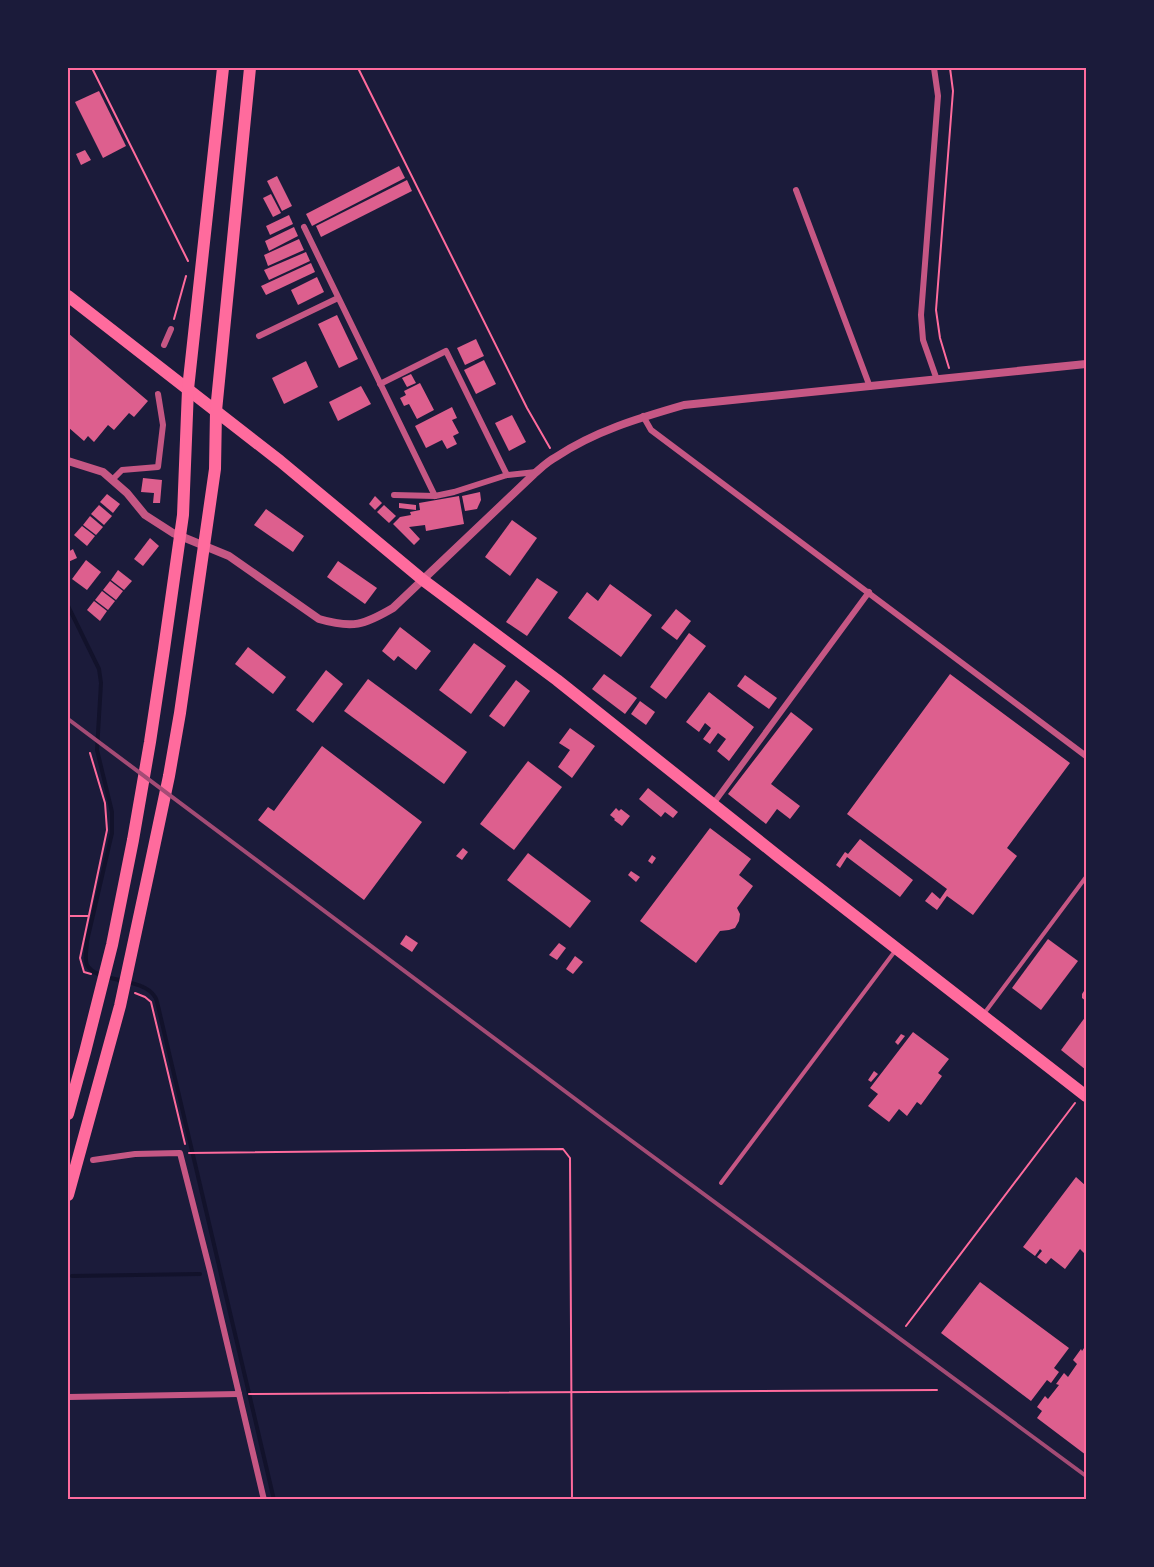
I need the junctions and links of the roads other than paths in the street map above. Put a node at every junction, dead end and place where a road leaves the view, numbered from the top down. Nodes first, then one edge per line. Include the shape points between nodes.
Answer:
1 (223, 68) edge
2 (250, 68) edge
3 (934, 68) edge
4 (796, 190) dead end
5 (304, 227) dead end
6 (68, 296) edge
7 (338, 298) junction
8 (171, 329) road end
9 (259, 336) dead end
10 (164, 345) dead end
11 (1086, 364) edge
12 (937, 380) junction
13 (380, 384) junction
14 (870, 387) junction
15 (188, 389) junction
16 (158, 394) dead end
17 (216, 411) junction
18 (643, 416) junction
19 (68, 461) edge
20 (537, 471) junction
21 (507, 475) junction
22 (112, 480) junction
23 (394, 495) dead end
24 (435, 496) junction
25 (423, 580) junction
26 (869, 592) junction
27 (1086, 756) edge
28 (713, 804) junction
29 (1086, 877) edge
30 (897, 948) junction
31 (983, 1015) junction
32 (1085, 1092) edge
33 (68, 1114) edge
34 (93, 1160) dead end
35 (721, 1183) dead end
36 (68, 1193) edge
37 (238, 1394) junction
38 (68, 1397) edge
39 (264, 1500) edge

1 - 15 highway
2 - 17 highway
3 - 12 street via 938,96 921,315 923,340
4 - 14 street
5 - 7 street
6 - 15 highway
7 - 9 street
7 - 13 street
8 - 10 street
11 - 12 street
12 - 14 street
13 - 21 street via 446,351
13 - 24 street
14 - 18 street via 684,405
15 - 17 highway
15 - 33 highway via 183,515 150,742 109,955
16 - 22 street via 163,425 158,467 122,470
17 - 25 highway
17 - 36 highway via 215,469 169,776 120,1006
18 - 20 street via 595,435
18 - 26 street via 651,430
19 - 22 street via 103,472
20 - 21 street
20 - 25 street
21 - 24 street
22 - 25 street via 145,515 173,533 229,556 320,619 352,625 371,621 393,608
23 - 24 street
25 - 28 highway
26 - 27 street
26 - 28 street
28 - 30 highway
29 - 31 lane
30 - 31 highway
30 - 35 lane
31 - 32 highway
34 - 37 street via 180,1153
37 - 38 street
37 - 39 street

